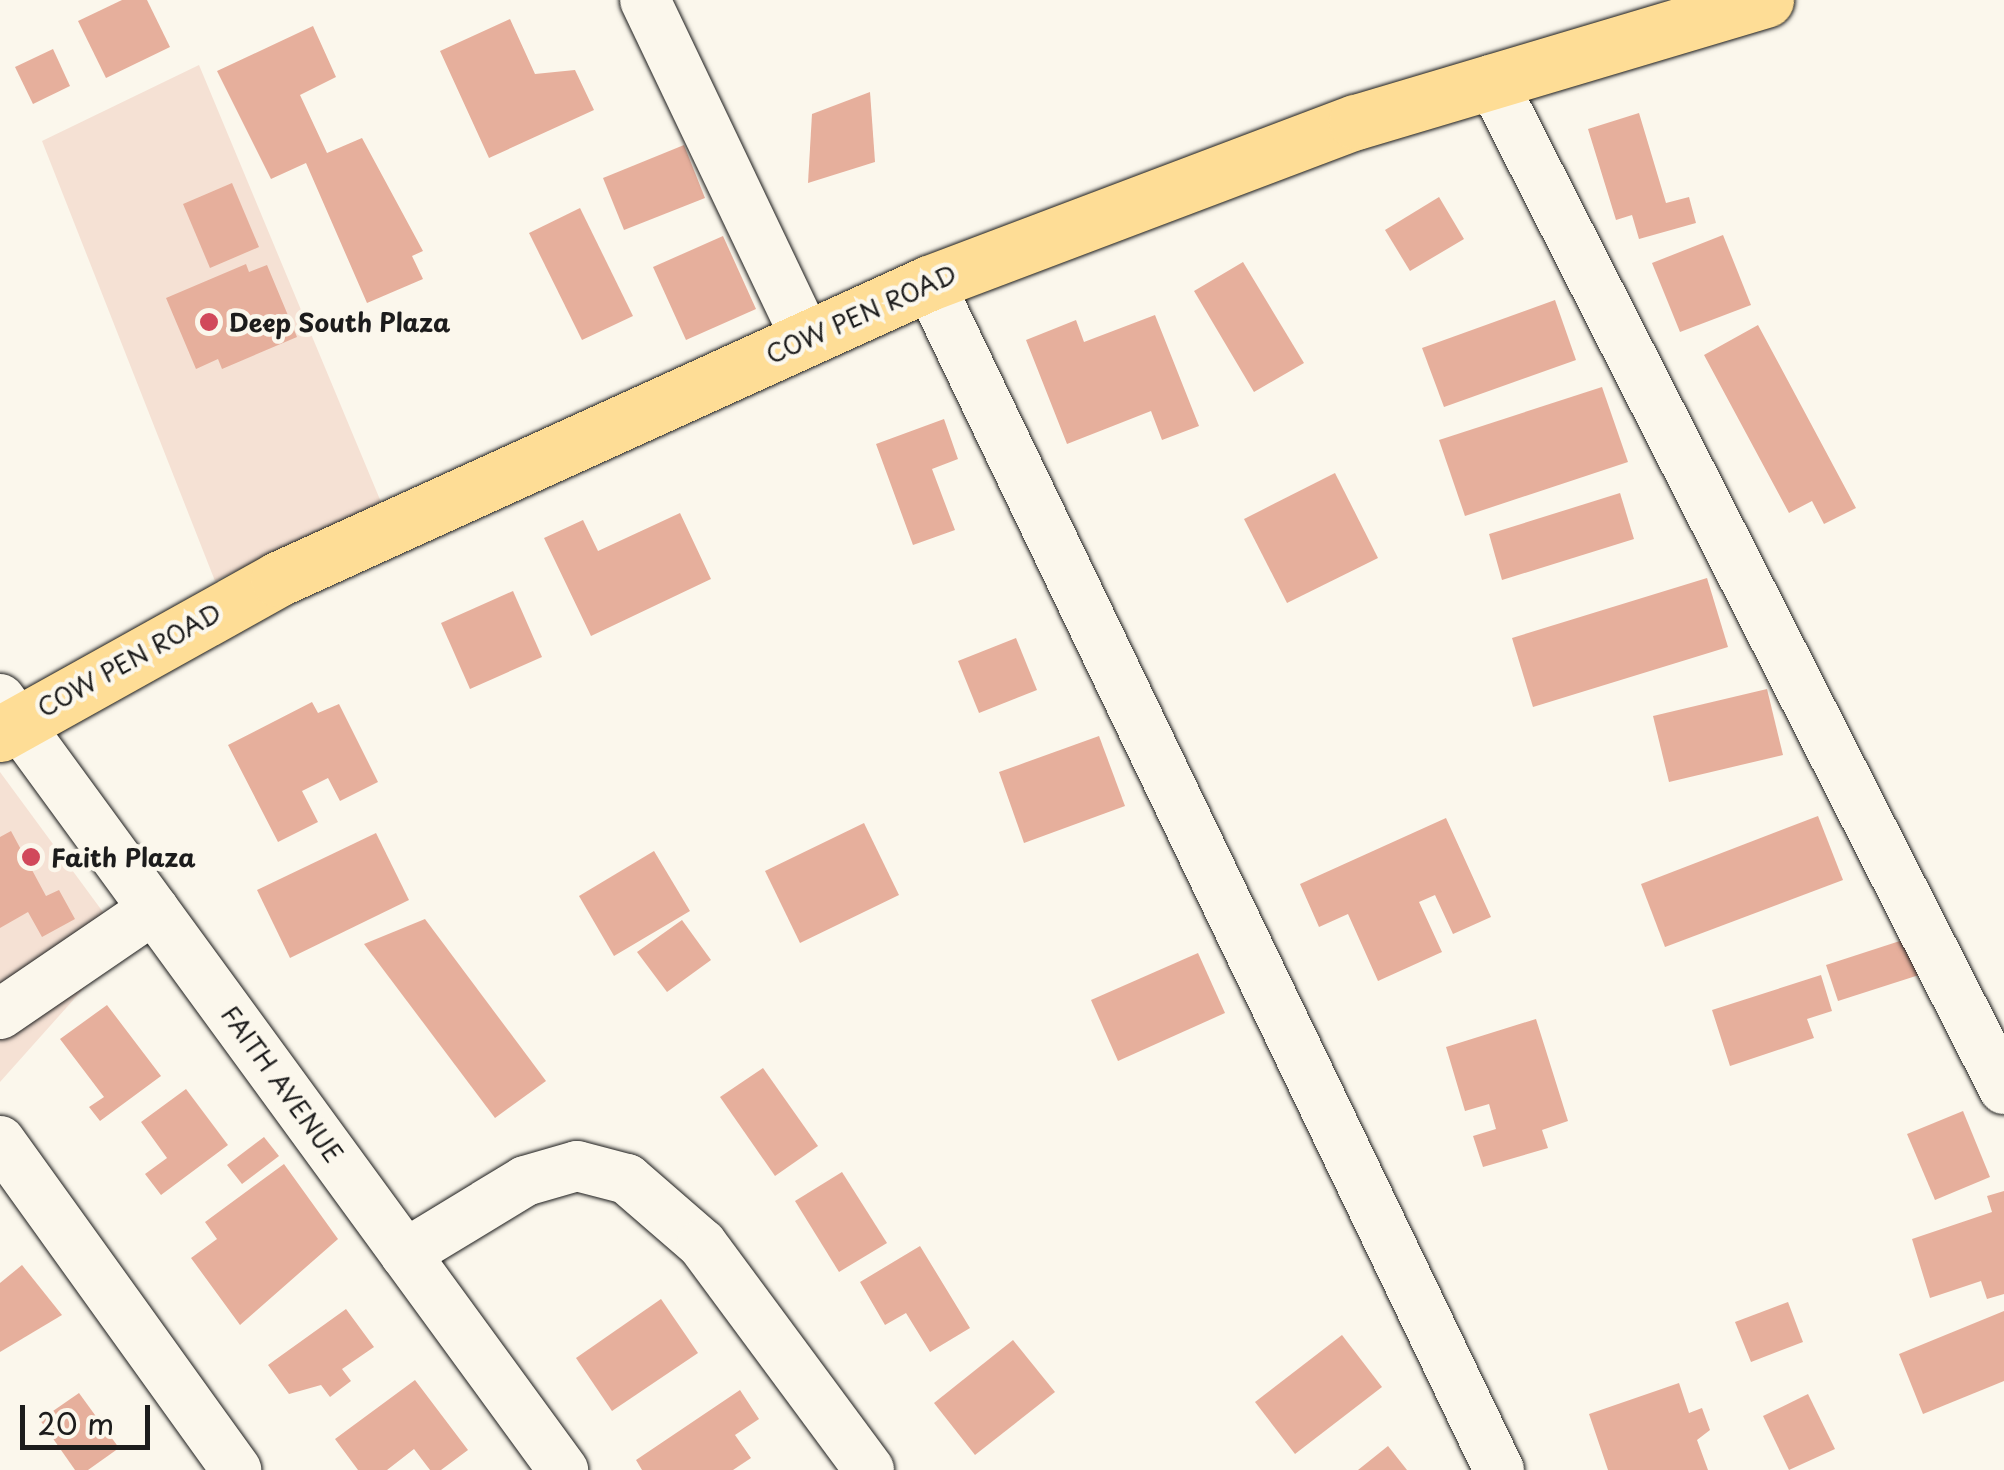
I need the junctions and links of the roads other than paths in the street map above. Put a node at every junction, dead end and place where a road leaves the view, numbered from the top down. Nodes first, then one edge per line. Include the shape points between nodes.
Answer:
1 (645, 0) edge
2 (1766, 0) edge
3 (1491, 80) junction
4 (928, 283) junction
5 (806, 337) junction
6 (6, 718) edge
7 (154, 909) junction
8 (0, 1014) edge
9 (2004, 1088) edge
10 (0, 1141) edge
11 (405, 1254) junction
12 (236, 1470) edge
13 (562, 1470) edge
14 (869, 1470) edge
15 (1499, 1470) edge

1 - 5 street
2 - 3 main road, COW PEN ROAD
3 - 4 main road, COW PEN ROAD via 1182,183
3 - 9 street
4 - 5 main road, COW PEN ROAD
4 - 15 street
5 - 6 main road, COW PEN ROAD via 278,579
6 - 7 street, FAITH AVENUE
7 - 8 street
7 - 11 street, FAITH AVENUE
10 - 12 street
11 - 13 street, FAITH AVENUE
11 - 14 street via 525,1181 577,1166 628,1179 702,1244

